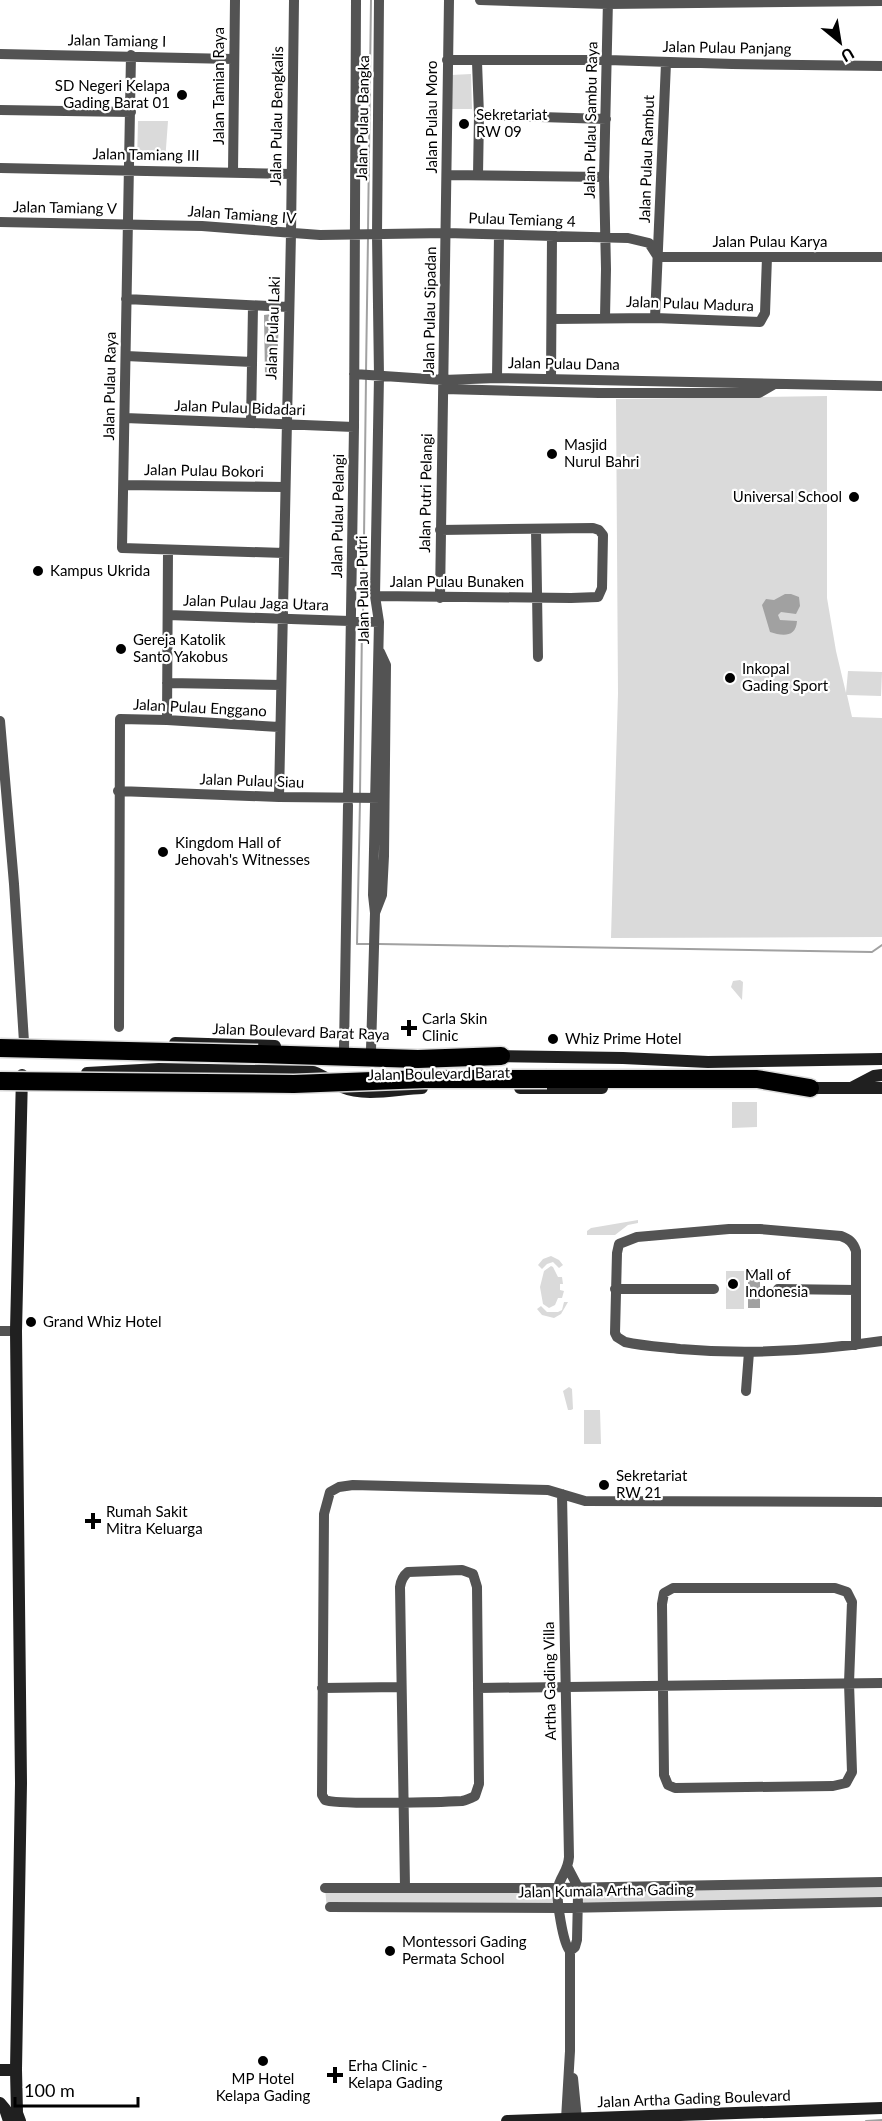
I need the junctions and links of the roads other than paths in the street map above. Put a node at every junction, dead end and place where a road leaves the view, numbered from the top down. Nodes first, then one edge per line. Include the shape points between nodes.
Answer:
1 (235, 0) edge
2 (294, 0) edge
3 (356, 0) edge
4 (379, 0) edge
5 (449, 0) edge
6 (480, 0) edge
7 (882, 1) edge
8 (608, 2) edge
9 (0, 54) edge
10 (131, 55) junction
11 (233, 59) junction
12 (447, 60) junction
13 (608, 60) junction
14 (477, 62) junction
15 (666, 63) junction
16 (882, 66) edge
17 (0, 110) edge
18 (130, 112) junction
19 (479, 115) junction
20 (606, 119) junction
21 (0, 168) edge
22 (129, 170) junction
23 (233, 172) junction
24 (291, 174) junction
25 (447, 175) junction
26 (478, 175) junction
27 (604, 177) junction
28 (0, 222) edge
29 (129, 224) junction
30 (291, 233) junction
31 (446, 233) junction
32 (499, 235) junction
33 (356, 236) junction
34 (375, 236) junction
35 (552, 236) junction
36 (605, 237) junction
37 (658, 256) junction
38 (767, 257) junction
39 (882, 257) edge
40 (126, 299) junction
41 (253, 306) junction
42 (288, 307) junction
43 (605, 317) junction
44 (552, 318) junction
45 (655, 318) junction
46 (126, 356) junction
47 (252, 362) junction
48 (357, 374) junction
49 (376, 376) junction
50 (497, 378) junction
51 (551, 379) junction
52 (443, 385) junction
53 (773, 385) junction
54 (882, 386) edge
55 (125, 418) junction
56 (250, 423) junction
57 (286, 424) junction
58 (354, 427) junction
59 (124, 485) junction
60 (284, 487) junction
61 (536, 529) junction
62 (440, 530) junction
63 (168, 550) junction
64 (284, 553) junction
65 (375, 596) junction
66 (538, 597) junction
67 (440, 598) junction
68 (168, 615) junction
69 (282, 618) junction
70 (353, 621) junction
71 (376, 622) junction
72 (538, 657) dead end
73 (167, 683) junction
74 (281, 685) junction
75 (167, 720) junction
76 (0, 721) edge
77 (279, 728) junction
78 (118, 791) junction
79 (279, 797) junction
80 (378, 797) junction
81 (350, 800) junction
82 (119, 1027) dead end
83 (95, 1043) junction
84 (9, 1044) edge
85 (344, 1048) junction
86 (371, 1050) junction
87 (501, 1056) junction
88 (882, 1059) edge
89 (779, 1062) junction
90 (882, 1067) edge
91 (101, 1073) junction
92 (0, 1074) edge
93 (882, 1075) edge
94 (13, 1076) edge
95 (810, 1088) junction
96 (852, 1088) junction
97 (882, 1088) edge
98 (615, 1289) junction
99 (714, 1289) dead end
100 (778, 1289) dead end
101 (856, 1290) junction
102 (0, 1331) edge
103 (16, 1331) junction
104 (882, 1341) edge
105 (856, 1345) junction
106 (749, 1352) junction
107 (746, 1391) dead end
108 (562, 1494) junction
109 (882, 1502) edge
110 (849, 1683) junction
111 (882, 1683) edge
112 (664, 1686) junction
113 (401, 1687) junction
114 (566, 1687) junction
115 (322, 1688) junction
116 (478, 1688) junction
117 (403, 1802) junction
118 (568, 1868) junction
119 (882, 1882) edge
120 (405, 1887) junction
121 (578, 1887) junction
122 (325, 1888) dead end
123 (558, 1888) junction
124 (882, 1902) edge
125 (330, 1907) dead end
126 (578, 1907) junction
127 (560, 1908) junction
128 (570, 1951) junction
129 (0, 2070) edge
130 (16, 2070) junction
131 (0, 2103) edge
132 (882, 2108) edge
133 (572, 2119) junction
134 (9, 2121) edge
135 (20, 2121) edge
136 (507, 2121) edge

1 - 11 street, Jalan Tamian Raya
2 - 24 street, Jalan Pulau Bengkalis
3 - 33 street, Jalan Pulau Bangka
4 - 34 street, Jalan Pulau Bangka
5 - 12 street, Jalan Pulau Moro
6 - 8 street
7 - 8 street
8 - 13 street, Jalan Pulau Sambu Raya
9 - 10 street, Jalan Tamiang I
10 - 11 street, Jalan Tamiang I
10 - 18 street, Jalan Pulau Raya
11 - 23 street, Jalan Tamian Raya
12 - 14 street, Jalan Pulau Panjang
12 - 25 street, Jalan Pulau Moro
13 - 14 street, Jalan Pulau Panjang
13 - 15 street, Jalan Pulau Panjang
13 - 20 street, Jalan Pulau Sambu Raya
14 - 19 street
15 - 16 street, Jalan Pulau Panjang
15 - 37 street, Jalan Pulau Rambut
17 - 18 street
18 - 22 street, Jalan Pulau Raya
19 - 20 street
19 - 26 street
20 - 27 street, Jalan Pulau Sambu Raya
21 - 22 street, Jalan Tamiang III
22 - 23 street, Jalan Tamiang III
22 - 29 street, Jalan Pulau Raya
23 - 24 street, Jalan Tamiang III
24 - 30 street, Jalan Pulau Bengkalis
25 - 26 street
25 - 31 street, Jalan Pulau Moro
26 - 27 street
27 - 36 street, Jalan Pulau Sambu Raya
28 - 29 street, Jalan Tamiang V
29 - 30 street, Jalan Tamiang IV
29 - 40 street, Jalan Pulau Raya
30 - 33 street, Jalan Tamiang IV
30 - 42 street, Jalan Pulau Laki
31 - 32 street, Pulau Temiang 4
31 - 34 street, Pulau Temiang 4
31 - 52 street, Jalan Pulau Sipadan
32 - 35 street, Pulau Temiang 4
32 - 50 street
33 - 34 street, Jalan Tamiang IV
33 - 48 street, Jalan Pulau Pelangi
34 - 49 street, Jalan Pulau Putri
35 - 36 street, Pulau Temiang 4
35 - 44 street
36 - 37 street, Pulau Temiang 4 via 643,240
36 - 43 street, Jalan Pulau Sambu Raya
37 - 38 street, Jalan Pulau Karya
37 - 45 street, Jalan Pulau Rambut
38 - 39 street, Jalan Pulau Karya
38 - 45 street, Jalan Pulau Madura via 765,313 760,322
40 - 41 street
40 - 46 street, Jalan Pulau Raya
41 - 42 street
41 - 47 street
42 - 57 street, Jalan Pulau Laki
43 - 44 street, Jalan Pulau Madura
43 - 45 street, Jalan Pulau Madura
44 - 51 street
46 - 47 street
46 - 55 street, Jalan Pulau Raya
47 - 56 street
48 - 49 street, Jalan Pulau Dana
48 - 58 street, Jalan Pulau Pelangi
49 - 52 street, Jalan Pulau Dana
49 - 65 street, Jalan Pulau Putri
50 - 51 street, Jalan Pulau Dana
50 - 52 street, Jalan Pulau Dana
51 - 53 street, Jalan Pulau Dana
52 - 53 street, Jalan Pulau Dana via 599,393 759,393
52 - 62 street, Jalan Putri Pelangi
53 - 54 street, Jalan Pulau Dana
55 - 56 street, Jalan Pulau Bidadari
55 - 59 street, Jalan Pulau Raya
56 - 57 street, Jalan Pulau Bidadari
57 - 58 street, Jalan Pulau Bidadari
57 - 60 street, Jalan Pulau Laki
58 - 70 street, Jalan Pulau Pelangi
59 - 60 street, Jalan Pulau Bokori
59 - 63 street, Jalan Pulau Raya via 122,548
60 - 64 street, Jalan Pulau Laki
61 - 62 street
61 - 66 street, Jalan Pulau Bunaken
61 - 66 street, Jalan Pulau Bunaken via 593,528 603,535 602,588 598,597
62 - 67 street, Jalan Putri Pelangi
63 - 64 street
63 - 68 street
64 - 69 street, Jalan Pulau Laki
65 - 67 street, Jalan Pulau Bunaken
65 - 71 street, Jalan Pulau Putri
66 - 67 street, Jalan Pulau Bunaken
66 - 72 street
68 - 69 street, Jalan Pulau Jaga Utara
68 - 73 street
69 - 70 street, Jalan Pulau Jaga Utara
69 - 74 street
70 - 71 street, Jalan Pulau Jaga Utara
70 - 81 street, Jalan Pulau Pelangi
71 - 80 street, Jalan Pulau Putri via 378,649 386,665
73 - 74 street
73 - 75 street
74 - 77 street
75 - 77 street, Jalan Pulau Enggano
75 - 78 street, Jalan Pulau Enggano via 120,719
76 - 84 street via 14,884
77 - 79 street
78 - 79 street, Jalan Pulau Siau
78 - 82 street
79 - 81 street, Jalan Pulau Siau
80 - 81 street, Jalan Pulau Siau
80 - 86 street, Jalan Pulau Putri via 382,896 375,913
81 - 85 street, Jalan Pulau Pelangi
83 - 84 main road, Jalan Boulevard Barat Raya
83 - 85 main road, Jalan Boulevard Barat Raya
83 - 91 main road via 95,1063
84 - 87 highway, bridge via 418,1059
85 - 86 main road, Jalan Boulevard Barat Raya
86 - 87 main road, Jalan Boulevard Barat Raya
87 - 89 main road, Jalan Boulevard Barat Raya
88 - 89 main road
89 - 90 main road via 802,1068
91 - 94 main road, Jalan Boulevard Barat
91 - 95 main road, Jalan Boulevard Barat via 159,1069 313,1072 343,1087 367,1092 451,1087
92 - 94 main road, Jalan Boulevard Barat
93 - 96 main road
94 - 95 highway, bridge via 294,1084 424,1078 757,1079
94 - 103 main road
95 - 96 main road, Jalan Boulevard Barat
96 - 97 main road, Jalan Boulevard Barat
98 - 99 street
98 - 101 street via 617,1253 622,1241 665,1234 760,1229 848,1238 856,1251
98 - 106 street via 615,1333 620,1340 666,1348
100 - 101 street
101 - 105 street
102 - 103 street
103 - 130 main road via 21,1783
104 - 105 street
105 - 106 street
106 - 107 street
108 - 109 street via 585,1501
108 - 114 street, Artha Gading Villa
108 - 115 street via 548,1490 353,1485 330,1492 324,1514
110 - 111 street
110 - 112 street
110 - 112 street via 852,1602 842,1589 673,1588 663,1598
110 - 112 street via 852,1772 846,1783 833,1786 668,1785 664,1775
112 - 114 street
113 - 115 street
113 - 116 street via 403,1576 414,1571 462,1570 473,1575 477,1587
113 - 117 street
114 - 116 street
114 - 118 street, Artha Gading Villa
115 - 117 street via 325,1800
116 - 117 street via 476,1796 463,1801
117 - 120 street
118 - 121 street, Artha Gading Villa
118 - 123 street, Artha Gading Villa
119 - 121 street
120 - 122 street
120 - 123 street
121 - 123 street
121 - 126 street
123 - 127 street
124 - 126 street, Jalan Kumala Artha Gading
125 - 127 street, Jalan Kumala Artha Gading
126 - 127 street, Jalan Kumala Artha Gading
126 - 128 street via 577,1940
127 - 128 street via 563,1939
128 - 133 street
129 - 130 main road
130 - 135 main road
131 - 134 main road
132 - 133 main road, Jalan Artha Gading Boulevard
133 - 136 main road, Jalan Artha Gading Boulevard

